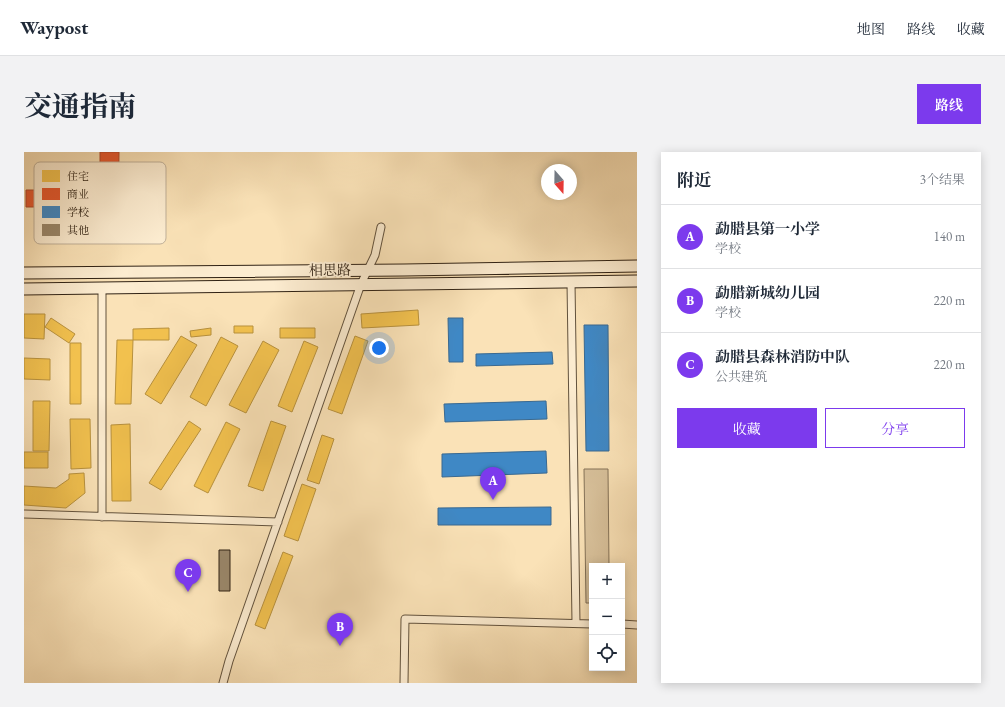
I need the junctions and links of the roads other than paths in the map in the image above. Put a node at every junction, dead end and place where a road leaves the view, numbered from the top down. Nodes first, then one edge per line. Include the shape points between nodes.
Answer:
1 (382, 227) dead end
2 (637, 266) edge
3 (368, 270) junction
4 (24, 273) edge
5 (637, 281) edge
6 (571, 282) junction
7 (361, 284) junction
8 (102, 288) junction
9 (24, 289) edge
10 (24, 514) edge
11 (102, 517) junction
12 (278, 522) junction
13 (576, 623) junction
14 (589, 624) edge
15 (625, 624) edge
16 (637, 625) edge
17 (223, 683) edge
18 (404, 683) edge

1 - 3 street via 375,255
2 - 3 main road, 相思路
3 - 4 main road, 相思路
3 - 7 street
5 - 6 main road, 相思路
6 - 7 main road, 相思路
6 - 13 street
7 - 8 main road, 相思路
7 - 12 street
8 - 9 main road, 相思路
8 - 11 street
10 - 11 street
11 - 12 street
12 - 17 street
13 - 14 street
13 - 18 street via 405,619
15 - 16 street

